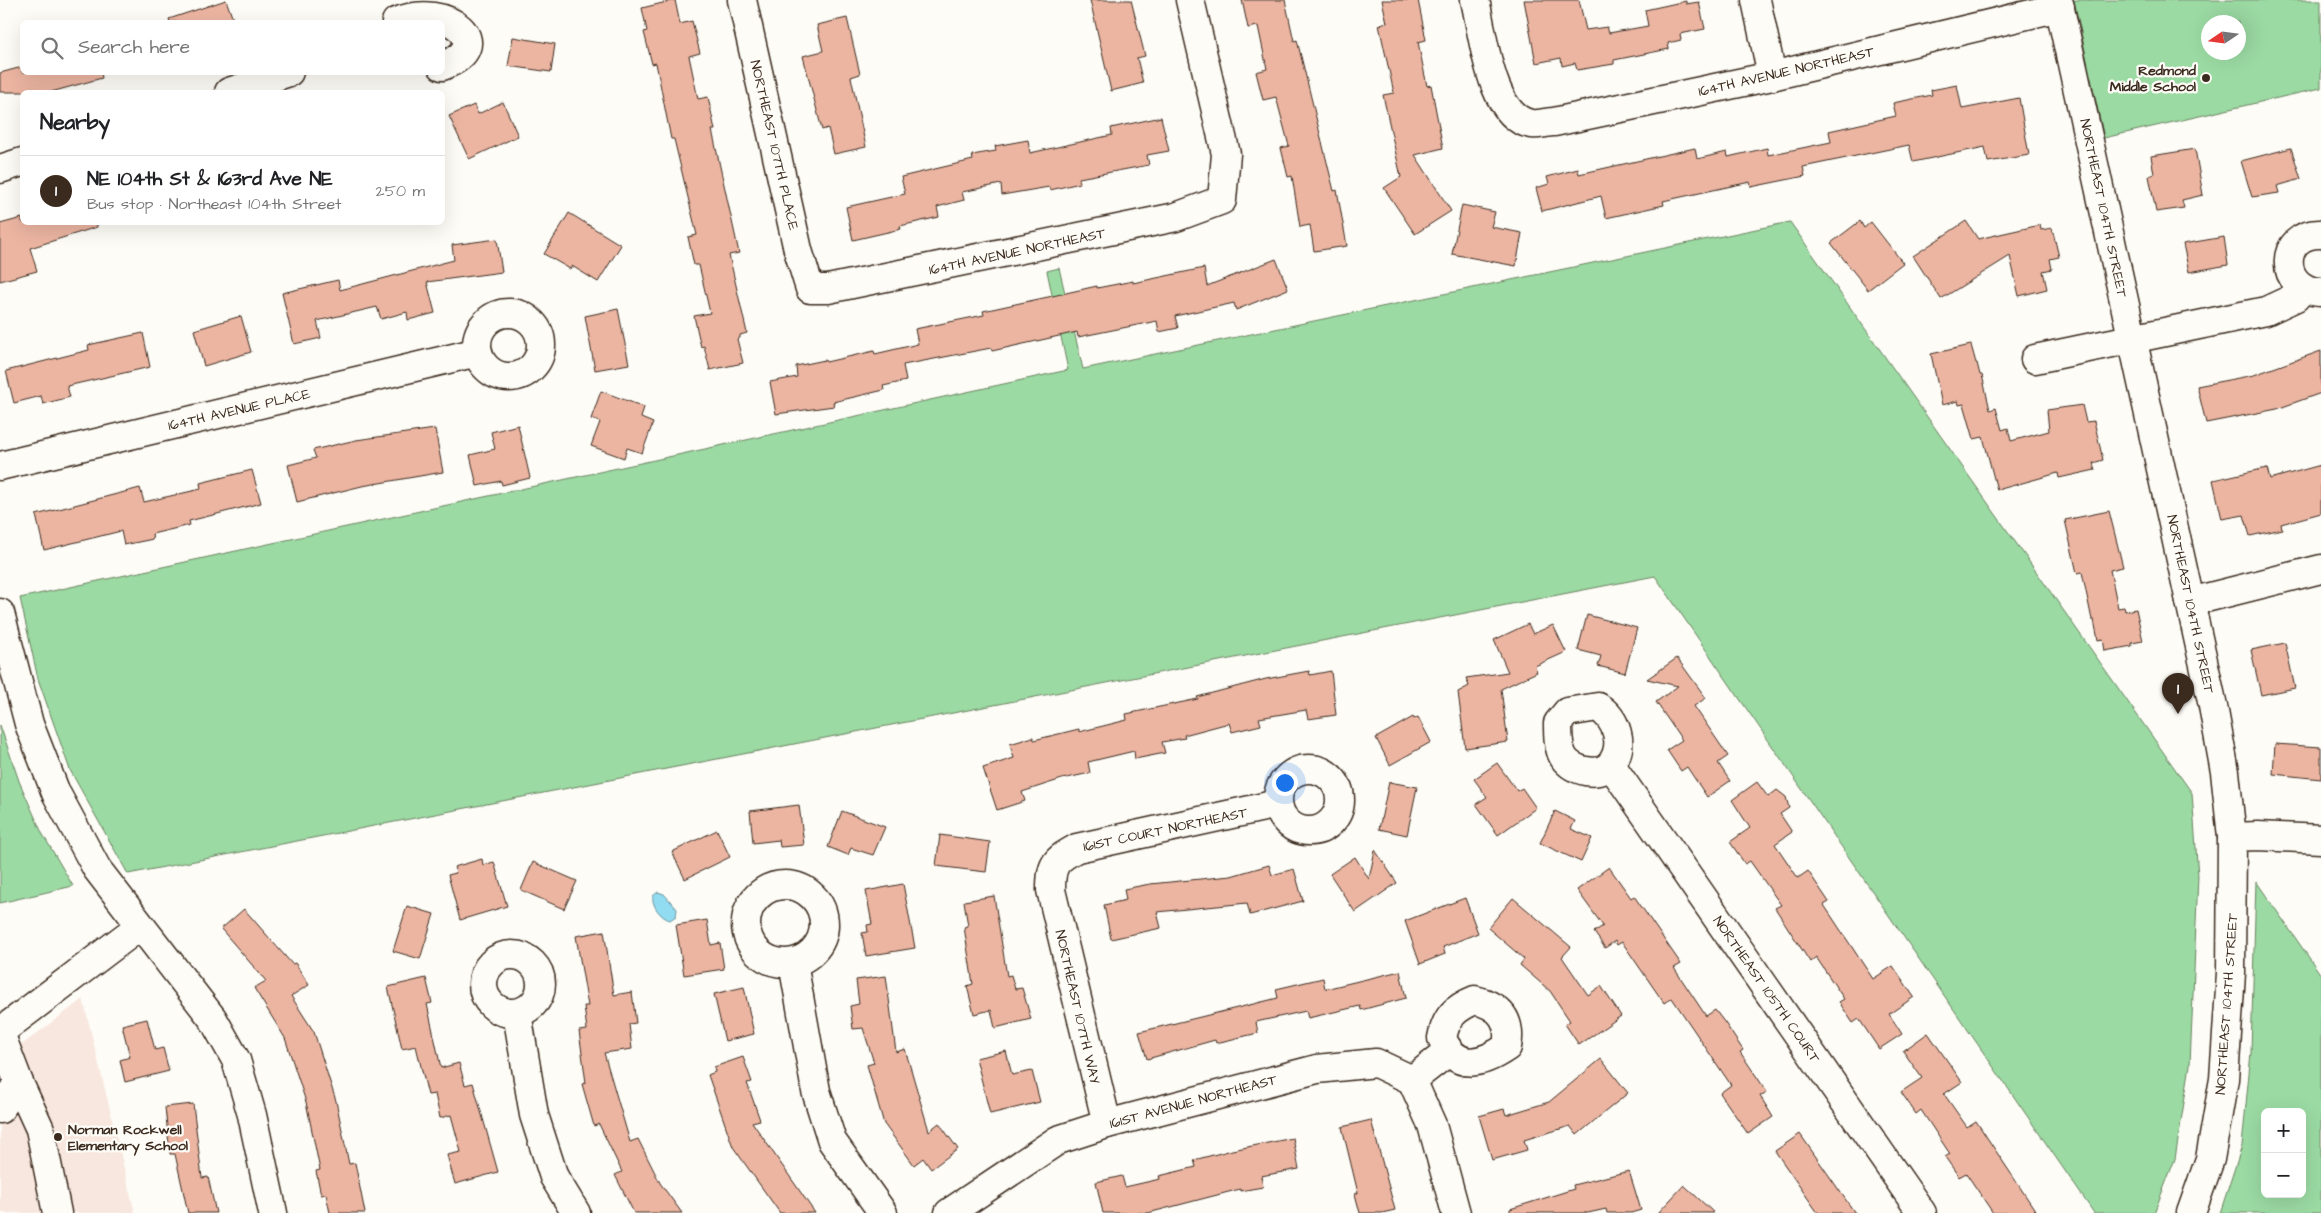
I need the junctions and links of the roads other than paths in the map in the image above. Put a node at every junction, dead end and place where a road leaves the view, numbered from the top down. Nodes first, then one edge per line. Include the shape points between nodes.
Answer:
1 (742, 0) edge
2 (1190, 0) edge
3 (1475, 0) edge
4 (1756, 0) edge
5 (2059, 3) edge
6 (399, 20) edge
7 (445, 64) edge
8 (280, 75) edge
9 (1772, 76) junction
10 (236, 90) edge
11 (20, 163) edge
12 (0, 169) edge
13 (2321, 234) edge
14 (810, 289) joint
15 (2312, 290) edge
16 (2133, 338) junction
17 (478, 352) dead end
18 (2035, 359) dead end
19 (0, 466) edge
20 (2321, 569) edge
21 (2190, 602) junction
22 (0, 613) edge
23 (1611, 765) dead end
24 (1278, 804) dead end
25 (2232, 837) junction
26 (2321, 839) edge
27 (1051, 890) joint
28 (140, 926) junction
29 (793, 963) dead end
30 (517, 1013) dead end
31 (0, 1032) edge
32 (1448, 1052) dead end
33 (1412, 1080) junction
34 (19, 1083) junction
35 (0, 1109) edge
36 (1107, 1124) junction
37 (57, 1213) edge
38 (273, 1213) edge
39 (576, 1213) edge
40 (884, 1213) edge
41 (949, 1213) edge
42 (1456, 1213) edge
43 (1922, 1213) edge
44 (2191, 1213) edge

1 - 14 street, NORTHEAST 107TH PLACE via 798,250
2 - 14 street, 164TH AVENUE NORTHEAST via 1226,154 1222,200 1176,217 1112,231 844,287
3 - 9 street, 164TH AVENUE NORTHEAST via 1500,98 1513,114 1531,124 1554,122
4 - 9 street
5 - 9 street, 164TH AVENUE NORTHEAST
5 - 16 street, NORTHEAST 104TH STREET
6 - 7 street via 413,9 432,3 441,3 459,13 464,21 467,41 458,58
8 - 10 street
11 - 12 street
13 - 15 street via 2304,237 2296,243 2288,262 2290,272
15 - 16 street via 2266,311
16 - 18 street
16 - 21 street, NORTHEAST 104TH STREET
17 - 19 street, 164TH AVENUE PLACE
20 - 21 street
21 - 25 street, NORTHEAST 104TH STREET via 2226,772
22 - 28 street via 29,724 56,792 97,869
23 - 43 street, NORTHEAST 105TH COURT
24 - 27 street, 161ST COURT NORTHEAST via 1077,848 1059,857 1051,871
25 - 26 street
25 - 44 street, NORTHEAST 104TH STREET via 2231,973 2224,1079 2210,1158
27 - 36 street, NORTHEAST 107TH WAY
28 - 31 street
28 - 38 street via 213,1019 236,1060 252,1115
29 - 40 street via 816,1091 832,1141
30 - 39 street via 534,1115 554,1177
31 - 34 street
32 - 33 street
33 - 36 street, 161ST AVENUE NORTHEAST via 1376,1063 1317,1069
33 - 42 street via 1432,1125
34 - 35 street
34 - 37 street via 40,1129
36 - 41 street, 161ST AVENUE NORTHEAST via 1058,1140

